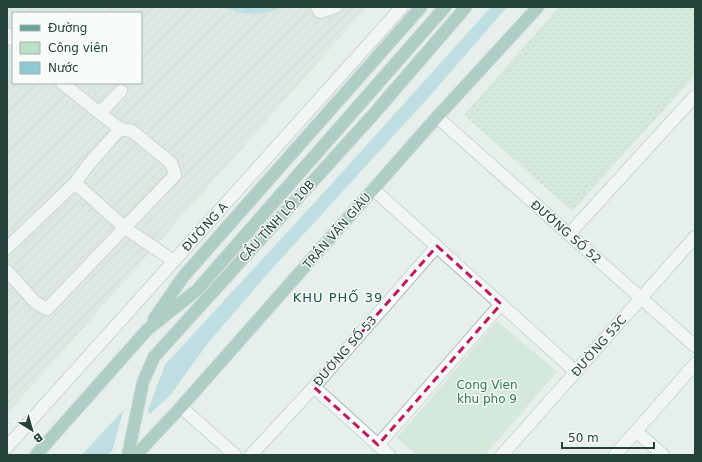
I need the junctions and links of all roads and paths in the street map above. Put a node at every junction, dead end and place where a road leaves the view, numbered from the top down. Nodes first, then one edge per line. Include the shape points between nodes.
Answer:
1 (317, 7) edge
2 (336, 7) edge
3 (402, 7) edge
4 (421, 7) edge
5 (445, 7) edge
6 (466, 7) edge
7 (538, 7) edge
8 (63, 84) edge
9 (121, 91) dead end
10 (694, 99) edge
11 (100, 114) junction
12 (437, 118) junction
13 (120, 129) junction
14 (75, 183) junction
15 (373, 189) junction
16 (125, 228) junction
17 (569, 234) junction
18 (695, 237) edge
19 (436, 246) junction
20 (7, 248) edge
21 (174, 261) junction
22 (7, 271) edge
23 (641, 298) junction
24 (501, 304) junction
25 (150, 328) junction
26 (695, 346) edge
27 (695, 364) edge
28 (576, 372) junction
29 (314, 387) junction
30 (181, 407) junction
31 (636, 431) junction
32 (378, 444) junction
33 (7, 446) edge
34 (36, 455) edge
35 (128, 455) edge
36 (136, 455) edge
37 (234, 455) edge
38 (251, 455) edge
39 (389, 455) edge
40 (502, 455) edge
41 (614, 455) edge
42 (663, 455) edge

1 - 2 street via 320,12
3 - 21 street, ĐƯỜNG A
4 - 25 main road via 183,277
5 - 25 main road, CẦU TỈNH LỘ 10B via 196,290
6 - 35 main road, CẦU TỈNH LỘ 10B via 372,116 154,358 143,382
7 - 12 main road, TRẦN VĂN GIÀU
8 - 11 street
9 - 11 street
10 - 17 street
11 - 13 street
12 - 15 main road, TRẦN VĂN GIÀU
12 - 17 street, ĐƯỜNG SỐ 52
13 - 14 street
13 - 16 street via 132,131 171,163 175,175
14 - 16 street
14 - 20 street
15 - 19 street
15 - 30 main road, TRẦN VĂN GIÀU
16 - 21 street
16 - 22 street via 47,309 36,303
17 - 23 street, ĐƯỜNG SỐ 52
18 - 23 street, ĐƯỜNG 53C
19 - 24 street
19 - 29 street, ĐƯỜNG SỐ 53
21 - 33 street, ĐƯỜNG A
23 - 26 street, ĐƯỜNG SỐ 52
23 - 28 street, ĐƯỜNG 53C
24 - 28 street
24 - 32 street
25 - 34 main road
27 - 31 street
28 - 40 street, ĐƯỜNG 53C
29 - 32 street
29 - 38 street, ĐƯỜNG SỐ 53
30 - 36 main road, TRẦN VĂN GIÀU
30 - 37 street
31 - 41 street
31 - 42 street
32 - 39 street

